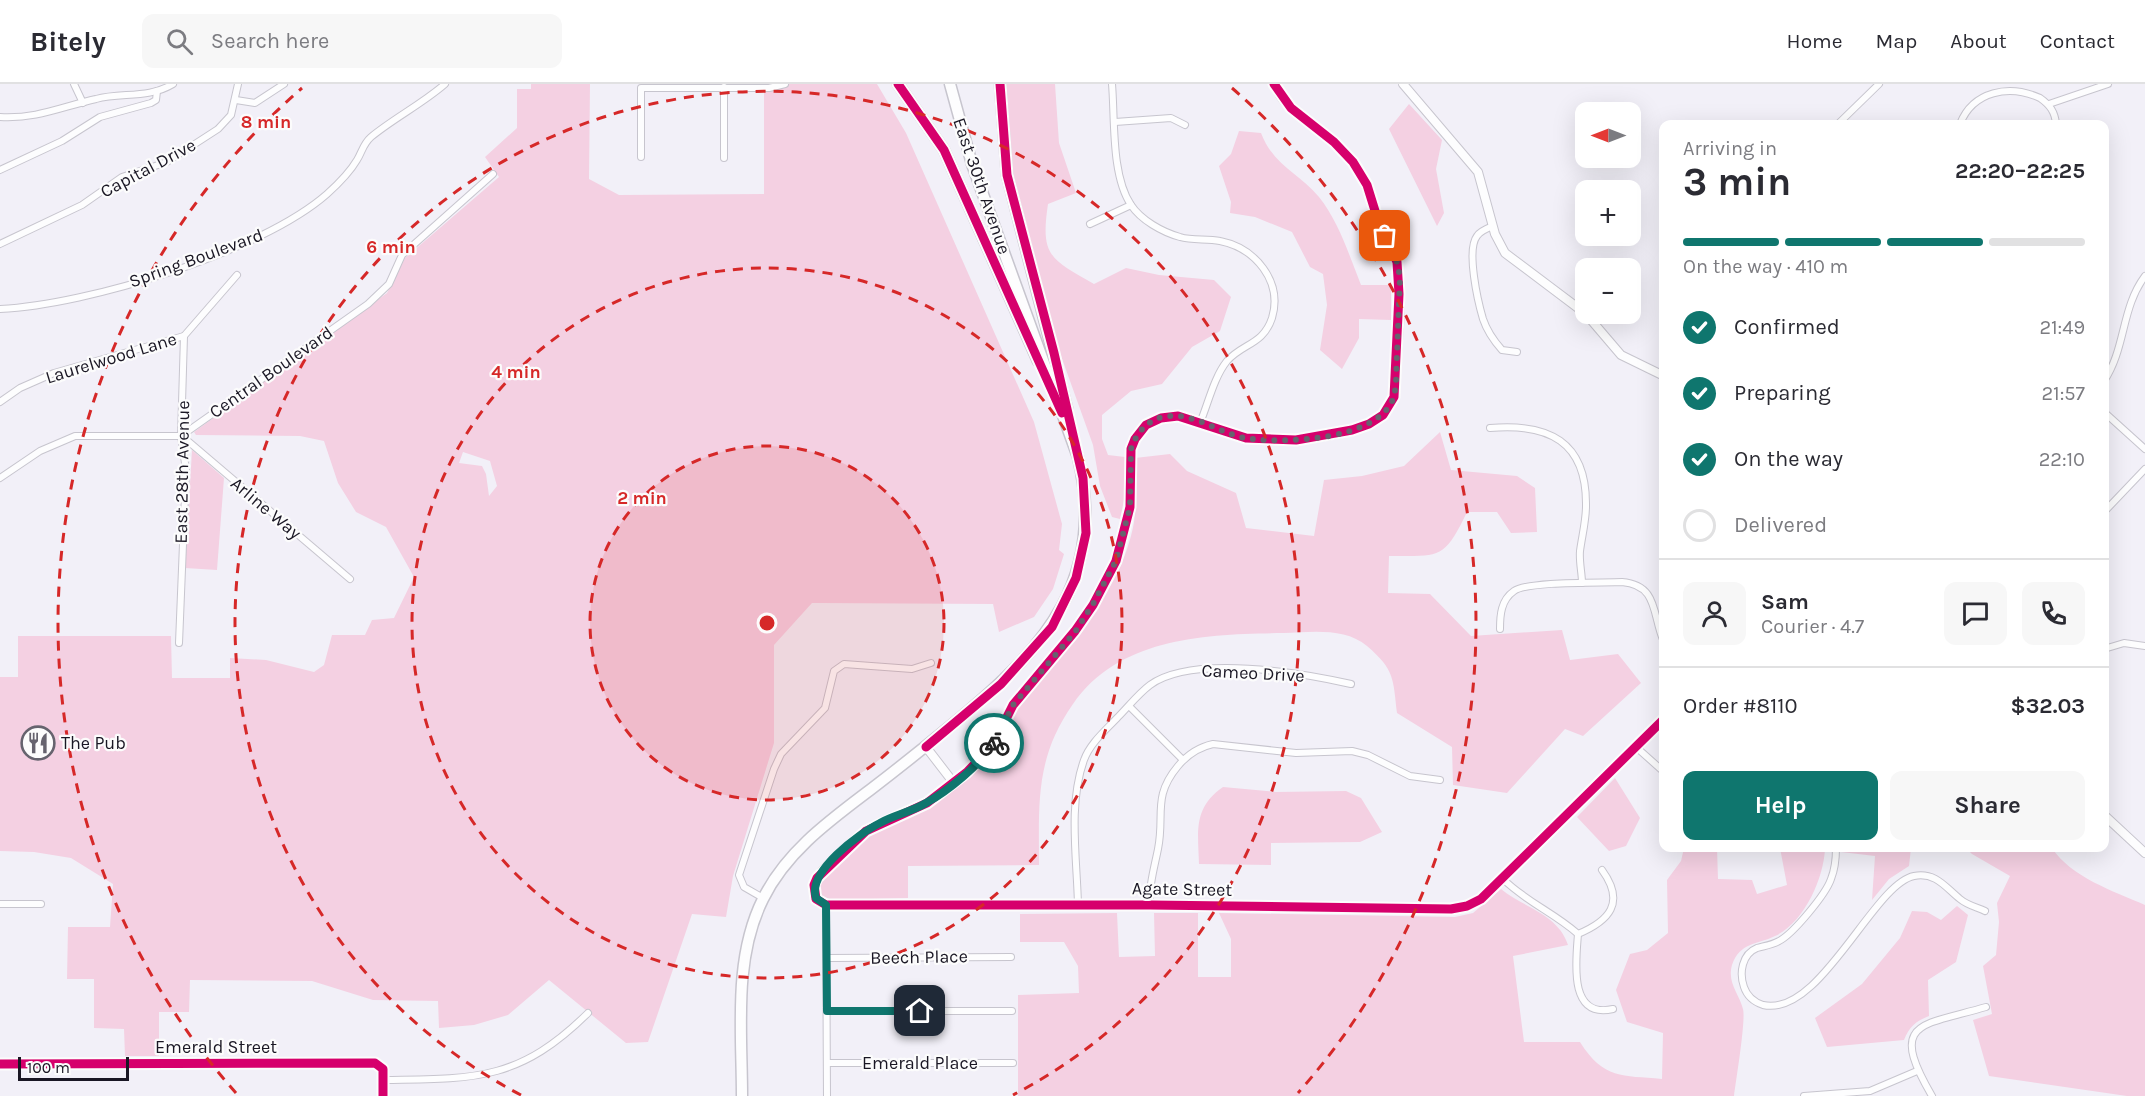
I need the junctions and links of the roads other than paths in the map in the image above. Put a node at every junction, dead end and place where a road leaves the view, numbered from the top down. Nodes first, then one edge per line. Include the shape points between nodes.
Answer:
1 (74, 84) edge
2 (173, 84) edge
3 (238, 84) edge
4 (284, 84) edge
5 (445, 84) edge
6 (784, 84) edge
7 (898, 84) edge
8 (950, 84) edge
9 (1000, 84) edge
10 (1112, 84) edge
11 (1274, 84) edge
12 (1403, 84) edge
13 (1879, 84) edge
14 (2108, 84) edge
15 (724, 86) edge
16 (157, 91) junction
17 (236, 100) junction
18 (83, 103) junction
19 (2049, 104) junction
20 (0, 117) edge
21 (1842, 120) edge
22 (1963, 120) edge
23 (2055, 120) edge
24 (1115, 122) junction
25 (1185, 125) dead end
26 (641, 158) dead end
27 (724, 158) dead end
28 (0, 170) edge
29 (493, 174) dead end
30 (1131, 205) junction
31 (1090, 224) dead end
32 (1493, 226) junction
33 (0, 244) edge
34 (237, 275) dead end
35 (2145, 276) edge
36 (0, 309) edge
37 (184, 336) junction
38 (1517, 352) dead end
39 (2109, 370) edge
40 (1659, 374) edge
41 (0, 402) edge
42 (2109, 417) edge
43 (1065, 420) junction
44 (1200, 423) junction
45 (1490, 428) dead end
46 (181, 436) junction
47 (1075, 447) junction
48 (2145, 449) edge
49 (2145, 469) edge
50 (0, 478) edge
51 (2109, 507) edge
52 (351, 579) dead end
53 (1582, 583) junction
54 (1659, 625) edge
55 (1500, 629) dead end
56 (179, 643) dead end
57 (2145, 646) edge
58 (2109, 648) edge
59 (931, 663) dead end
60 (1352, 684) dead end
61 (1128, 706) junction
62 (1659, 724) edge
63 (926, 747) junction
64 (1636, 747) junction
65 (1183, 760) junction
66 (1659, 768) edge
67 (1440, 780) dead end
68 (952, 782) junction
69 (2109, 820) edge
70 (1835, 852) edge
71 (2145, 853) edge
72 (1602, 870) dead end
73 (1502, 878) junction
74 (764, 897) junction
75 (0, 904) edge
76 (41, 904) dead end
77 (826, 905) junction
78 (1078, 905) junction
79 (1150, 905) junction
80 (1985, 910) dead end
81 (1578, 934) junction
82 (1011, 957) dead end
83 (827, 958) junction
84 (1986, 1007) dead end
85 (1613, 1009) dead end
86 (827, 1011) junction
87 (1012, 1011) dead end
88 (588, 1013) dead end
89 (828, 1063) junction
90 (1013, 1063) dead end
91 (0, 1064) edge
92 (1917, 1071) junction
93 (383, 1080) junction
94 (383, 1096) edge
95 (742, 1096) edge
96 (827, 1096) edge
97 (1804, 1096) edge
98 (1932, 1096) edge

1 - 18 street
2 - 16 street
3 - 17 street, Capital Drive
4 - 17 street via 255,103
5 - 36 street, Spring Boulevard via 366,142 357,160 328,194 264,234 137,282 51,304
6 - 15 street via 769,88
7 - 43 main road via 944,150
8 - 43 main road, East 30th Avenue via 972,164
9 - 47 main road via 1007,175
10 - 24 street
11 - 44 street via 1291,108 1353,162 1367,185 1397,262 1394,397 1383,415 1369,424 1318,437 1246,438
12 - 32 street via 1478,171
13 - 21 street
14 - 19 street
15 - 26 street via 641,88
15 - 27 street
16 - 18 street
16 - 28 street via 152,103 100,117 62,141
17 - 33 street, Capital Drive via 231,115 218,129 167,162 122,177 82,205
18 - 20 street via 49,114
19 - 22 street via 2028,90 2001,87 1977,99
19 - 23 street
24 - 25 street via 1172,118
24 - 30 street via 1119,175
29 - 46 street, Central Boulevard via 402,255 389,284 368,304
30 - 31 street
30 - 44 street via 1168,233 1194,240 1217,240 1242,249 1263,266 1273,290 1268,329 1224,366
32 - 38 street via 1477,236 1473,246 1478,295 1492,339 1502,350
32 - 40 street via 1499,244 1512,260 1586,314 1621,355
34 - 37 street, Laurelwood Lane
35 - 39 street via 2130,301 2122,343
37 - 41 street, Laurelwood Lane via 54,373
37 - 46 street, East 28th Avenue
42 - 48 street
43 - 47 main road, East 30th Avenue
44 - 68 street via 1178,416 1161,417 1146,425 1135,439 1130,462 1128,522 1104,586 1075,632 1013,705 986,754
45 - 53 street via 1538,429 1562,441 1575,456 1583,475 1586,504 1580,553
46 - 50 street via 75,436 40,452
46 - 52 street, Arline Way
46 - 56 street, East 28th Avenue via 186,471
47 - 63 main road, East 30th Avenue via 1086,496 1086,532 1076,578 1063,609 1000,684
49 - 51 street
53 - 54 street via 1635,583 1651,598
53 - 55 street via 1514,590 1502,607
57 - 58 street via 2124,643
59 - 74 street via 912,669 844,664 834,671 825,708 781,754 774,769 739,875 744,887
60 - 61 street, Cameo Drive via 1290,672 1186,671 1151,685
61 - 65 street
61 - 78 street, Cameo Drive via 1084,758 1078,782
62 - 64 street, Agate Street
63 - 68 street
63 - 74 main road, East 30th Avenue via 819,829 785,865
64 - 66 street
64 - 73 street, Agate Street
65 - 67 street via 1202,746 1213,744 1296,753 1340,749 1368,755 1410,776
65 - 79 street via 1160,796
68 - 77 street via 927,803 866,831 831,861 814,885 816,898
69 - 71 street
70 - 80 street via 1831,881 1819,899 1787,936 1750,952 1743,963 1744,988 1749,998 1758,1003 1781,1004 1808,987 1835,961 1892,890 1910,877 1936,878 1964,902
72 - 81 street via 1612,891 1612,909 1608,918
73 - 79 street, Agate Street via 1481,899 1451,909
73 - 81 street via 1519,895 1557,916
74 - 95 main road, East 30th Avenue via 754,918 744,960
75 - 76 street
77 - 78 street, Agate Street
77 - 83 street
78 - 79 street, Agate Street
81 - 85 street via 1575,968 1579,990 1593,1009
82 - 83 street, Beech Place
83 - 86 street
84 - 92 street via 1921,1028 1911,1047
86 - 87 street
86 - 89 street
88 - 93 street via 555,1044 501,1071 456,1079
89 - 90 street, Emerald Place
89 - 96 street
91 - 93 street, Emerald Street via 375,1063 383,1069
92 - 97 street via 1870,1091
92 - 98 street
93 - 94 street

